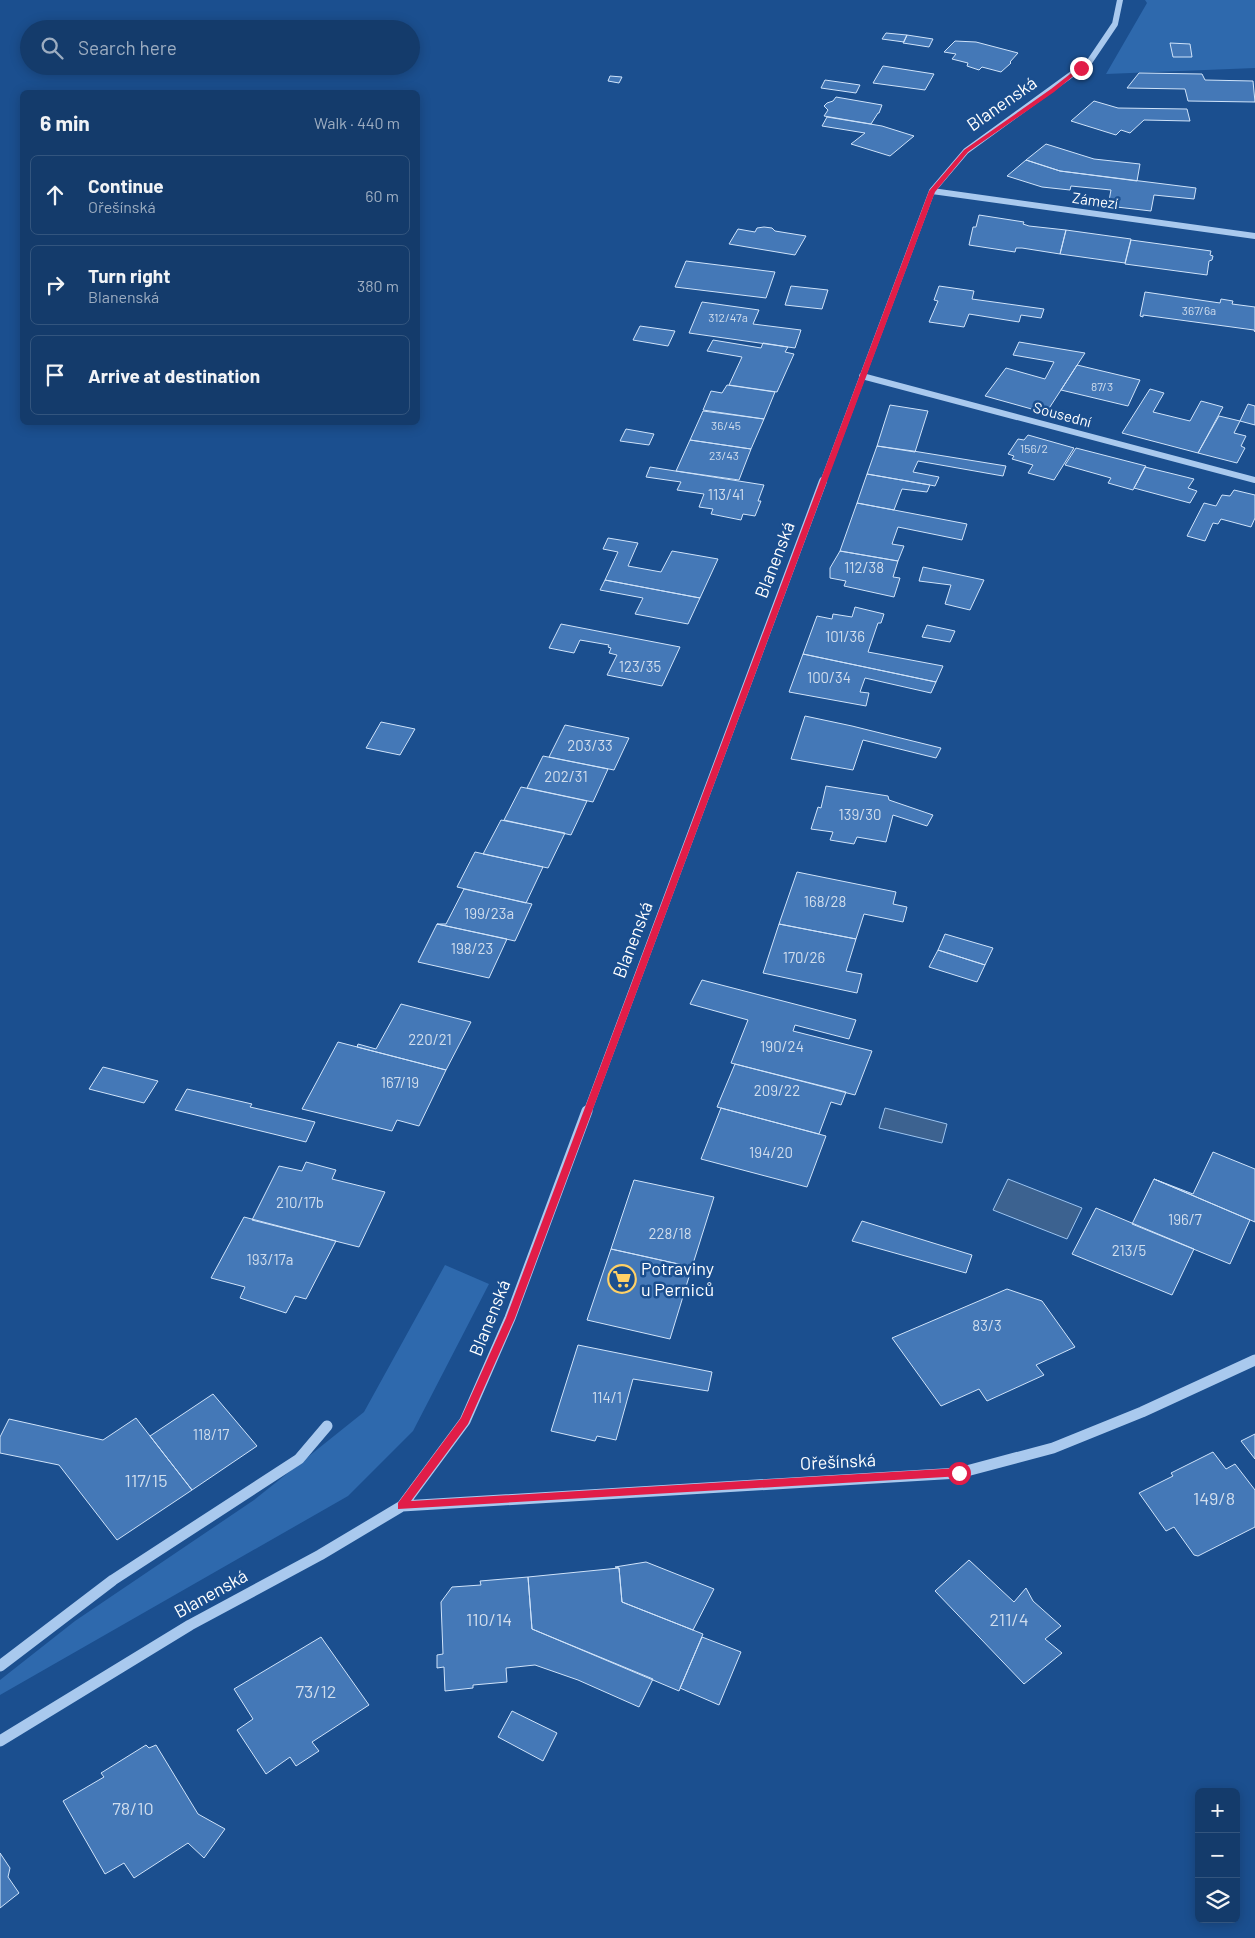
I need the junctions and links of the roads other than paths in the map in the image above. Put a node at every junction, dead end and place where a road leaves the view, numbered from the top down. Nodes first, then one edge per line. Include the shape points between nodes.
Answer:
1 (1120, 0) edge
2 (932, 191) junction
3 (1255, 236) edge
4 (862, 376) junction
5 (1255, 480) edge
6 (1255, 1360) edge
7 (327, 1426) dead end
8 (402, 1506) junction
9 (0, 1666) edge
10 (0, 1741) edge

1 - 2 street, Blanenská via 1114,24 1090,61 966,151
2 - 3 street, Zámezí
2 - 4 street, Blanenská
4 - 5 street, Sousední
4 - 8 street, Blanenská via 510,1318 465,1421
6 - 8 street, Ořešínská via 1142,1412 1053,1448 959,1473
7 - 9 street via 299,1458 113,1580
8 - 10 street, Blanenská via 320,1555 190,1625

